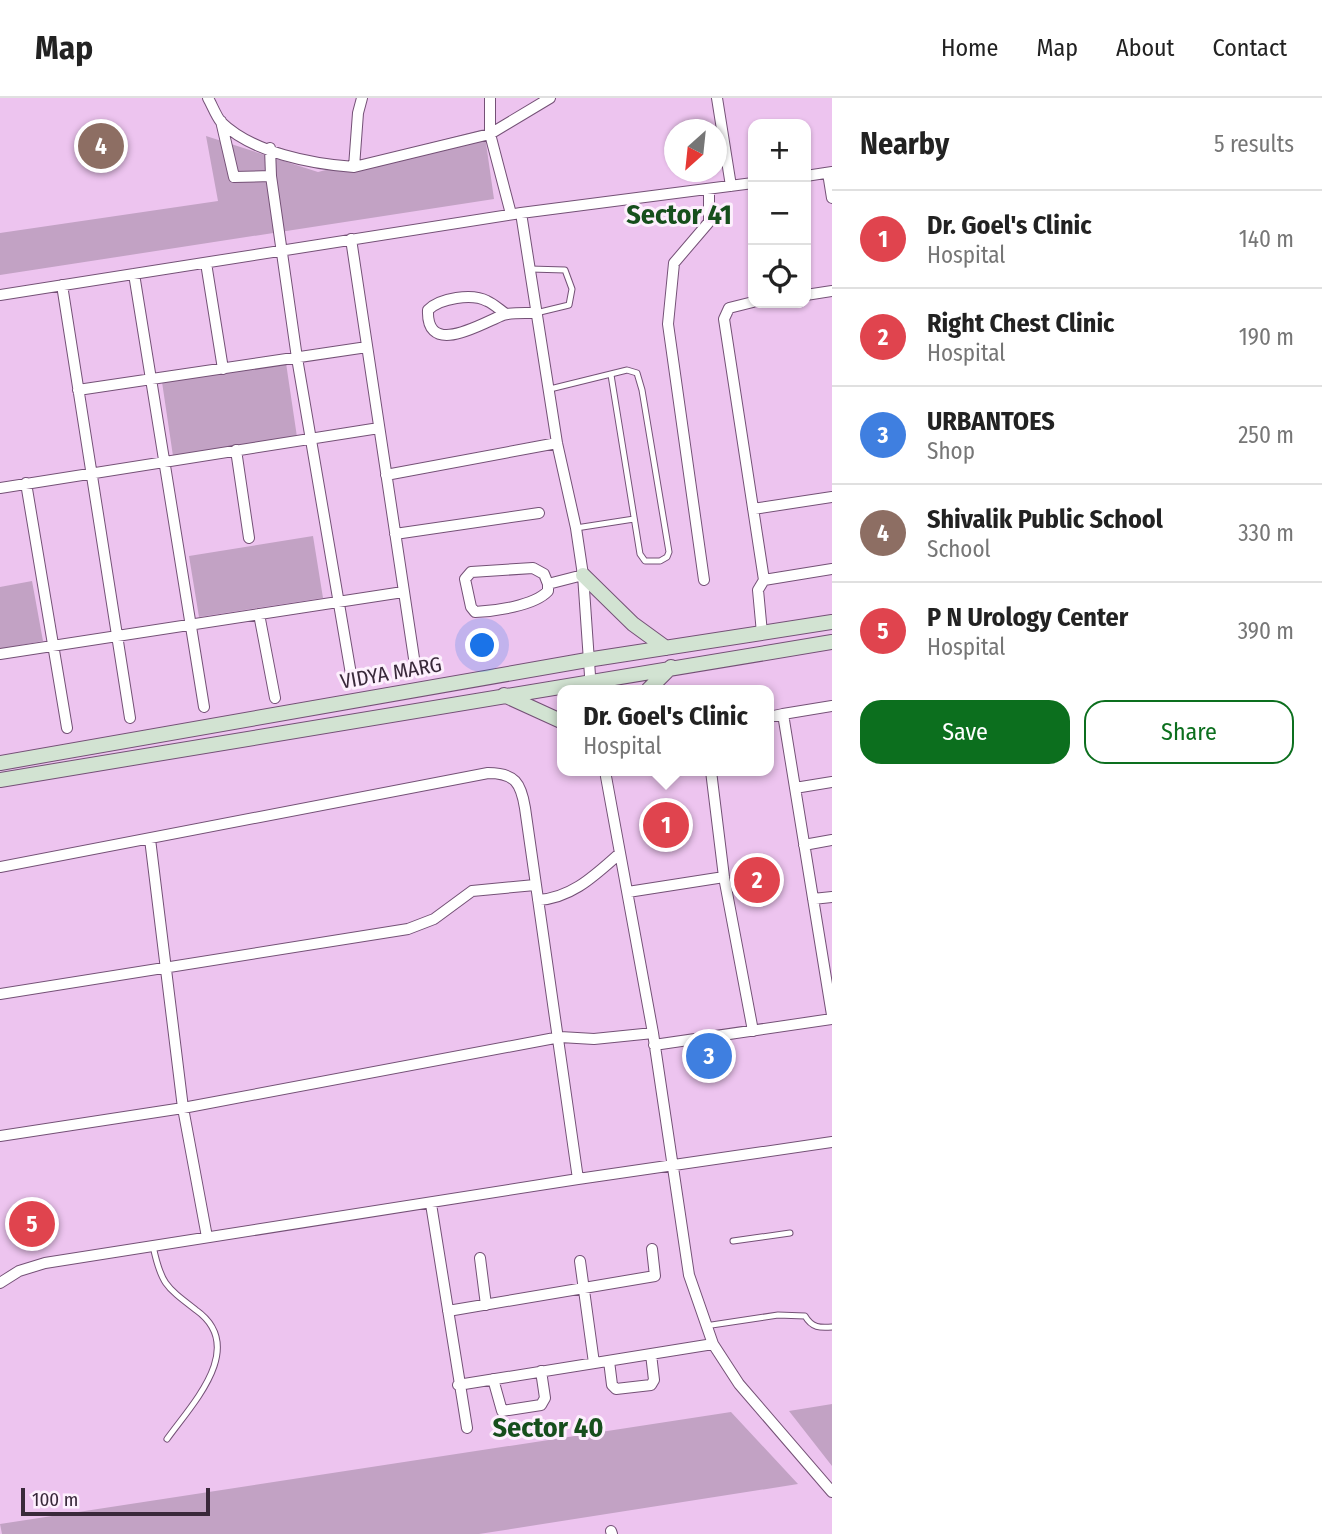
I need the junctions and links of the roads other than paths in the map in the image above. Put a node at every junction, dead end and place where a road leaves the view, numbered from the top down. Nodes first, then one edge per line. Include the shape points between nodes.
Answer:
1 (208, 98) edge
2 (362, 98) edge
3 (490, 98) edge
4 (550, 98) edge
5 (717, 98) edge
6 (220, 121) junction
7 (490, 134) junction
8 (270, 148) junction
9 (354, 167) junction
10 (830, 172) edge
11 (811, 175) edge
12 (271, 176) junction
13 (748, 184) edge
14 (731, 186) junction
15 (709, 189) junction
16 (832, 198) edge
17 (516, 213) junction
18 (351, 239) junction
19 (282, 252) junction
20 (206, 262) junction
21 (529, 269) junction
22 (134, 274) junction
23 (62, 285) junction
24 (832, 291) edge
25 (811, 294) edge
26 (0, 295) edge
27 (748, 303) edge
28 (536, 313) junction
29 (506, 314) junction
30 (367, 348) junction
31 (298, 358) junction
32 (223, 369) junction
33 (611, 375) junction
34 (151, 379) junction
35 (550, 389) junction
36 (78, 390) junction
37 (379, 428) junction
38 (311, 439) junction
39 (557, 443) junction
40 (236, 450) junction
41 (164, 461) junction
42 (94, 473) junction
43 (386, 475) junction
44 (26, 483) junction
45 (0, 488) edge
46 (832, 497) edge
47 (754, 509) junction
48 (539, 513) dead end
49 (634, 519) junction
50 (576, 528) junction
51 (395, 534) junction
52 (249, 538) dead end
53 (832, 569) edge
54 (583, 575) junction
55 (704, 580) dead end
56 (764, 580) junction
57 (548, 584) junction
58 (403, 592) junction
59 (338, 604) junction
60 (259, 614) junction
61 (832, 622) edge
62 (190, 625) junction
63 (762, 633) junction
64 (116, 636) junction
65 (832, 642) edge
66 (53, 646) junction
67 (666, 648) junction
68 (0, 654) edge
69 (587, 660) junction
70 (415, 665) dead end
71 (671, 667) junction
72 (352, 680) dead end
73 (590, 685) edge
74 (653, 685) edge
75 (557, 689) edge
76 (503, 695) junction
77 (275, 698) dead end
78 (832, 706) edge
79 (204, 707) dead end
80 (783, 715) junction
81 (774, 716) edge
82 (130, 718) dead end
83 (557, 719) edge
84 (67, 728) dead end
85 (0, 763) edge
86 (606, 776) edge
87 (712, 776) edge
88 (0, 780) edge
89 (832, 782) edge
90 (795, 788) junction
91 (150, 839) junction
92 (832, 840) edge
93 (804, 845) junction
94 (619, 854) junction
95 (0, 867) edge
96 (724, 877) junction
97 (535, 885) junction
98 (628, 892) junction
99 (832, 897) edge
100 (813, 899) junction
101 (538, 900) junction
102 (827, 958) edge
103 (163, 966) junction
104 (0, 994) edge
105 (832, 1017) edge
106 (753, 1031) junction
107 (653, 1033) junction
108 (560, 1037) junction
109 (654, 1045) junction
110 (183, 1108) junction
111 (0, 1136) edge
112 (832, 1142) edge
113 (672, 1167) junction
114 (578, 1179) junction
115 (431, 1204) junction
116 (790, 1233) dead end
117 (207, 1237) junction
118 (733, 1241) dead end
119 (153, 1246) junction
120 (652, 1249) dead end
121 (480, 1258) dead end
122 (580, 1261) dead end
123 (0, 1283) edge
124 (583, 1289) junction
125 (486, 1305) junction
126 (448, 1311) junction
127 (705, 1326) junction
128 (832, 1327) edge
129 (713, 1344) junction
130 (650, 1354) junction
131 (609, 1360) junction
132 (594, 1363) junction
133 (541, 1371) junction
134 (492, 1379) junction
135 (458, 1385) junction
136 (467, 1428) dead end
137 (167, 1439) dead end
138 (832, 1492) edge

1 - 6 street
2 - 9 street
3 - 7 street
4 - 7 street
5 - 14 street
6 - 8 street
6 - 12 street via 234,177
7 - 9 street
7 - 17 street
8 - 9 street via 307,164
8 - 12 street
10 - 11 street
10 - 16 street
12 - 19 street
13 - 14 street
14 - 15 street
15 - 17 street
15 - 55 street via 709,222 674,263 668,324
17 - 18 street
17 - 21 street
18 - 19 street
18 - 30 street
19 - 20 street
19 - 31 street
20 - 22 street
20 - 32 street
21 - 28 street
21 - 28 lane via 565,270 572,289 569,305
22 - 23 street
22 - 34 street
23 - 26 street
23 - 36 street
24 - 25 street
27 - 47 street via 729,308 724,319
28 - 29 street
28 - 35 street
29 - 29 street via 461,334 440,332 428,320 428,310 435,304 475,297
30 - 31 street
30 - 37 street
31 - 32 street
31 - 38 street
32 - 34 street
33 - 35 lane
33 - 49 lane
33 - 49 lane via 632,371 640,379 667,558 652,563 641,558
34 - 36 street
34 - 41 street
35 - 39 street
36 - 42 street
37 - 38 street
37 - 43 street
38 - 40 street
38 - 59 street
39 - 43 street
39 - 50 street
40 - 41 street
40 - 52 street
41 - 42 street
41 - 62 street
42 - 44 street
42 - 64 street
43 - 51 street
44 - 45 street
44 - 66 street
46 - 47 street
47 - 56 street
48 - 51 street
49 - 50 lane
50 - 54 street
51 - 58 street
53 - 56 street
54 - 57 street
54 - 67 main road via 632,624
54 - 69 street
56 - 63 street via 758,590
57 - 57 street via 548,591 536,599 475,612 465,579 471,572 533,568 544,573
58 - 59 street
58 - 70 street
59 - 60 street
59 - 72 street
60 - 62 street
60 - 77 street
61 - 63 main road, VIDYA MARG
62 - 64 street
62 - 79 street
63 - 67 main road, VIDYA MARG
64 - 66 street
64 - 82 street
65 - 71 main road, VIDYA MARG
66 - 68 street
66 - 84 street
67 - 69 main road, VIDYA MARG
69 - 73 street
69 - 85 main road, VIDYA MARG
71 - 73 main road, VIDYA MARG
71 - 74 main road
75 - 76 main road, VIDYA MARG
76 - 83 main road
76 - 88 main road, VIDYA MARG
78 - 80 street
80 - 81 street
80 - 90 street
86 - 94 street
87 - 96 street
89 - 90 street
90 - 93 street
91 - 95 street
91 - 97 street via 498,773 515,778 522,791
91 - 103 street
92 - 93 street
93 - 100 street
94 - 98 street
94 - 101 street via 583,885 550,900
96 - 98 street
96 - 106 street
97 - 101 street
97 - 103 street via 472,891 434,919 408,929
98 - 107 street
99 - 100 street
100 - 102 street
101 - 108 street
102 - 105 street
103 - 104 street
103 - 110 street
105 - 106 street
106 - 109 street
107 - 108 street
107 - 109 street
108 - 110 street
108 - 114 street
109 - 113 street
110 - 111 street
110 - 117 street
112 - 113 street
113 - 114 street
113 - 127 street via 689,1275
114 - 115 street
115 - 117 street
115 - 126 street
116 - 118 lane
117 - 119 street
119 - 123 street via 45,1263
119 - 137 lane via 166,1287 208,1319 219,1353 200,1393
120 - 124 street via 655,1276
121 - 125 street
122 - 124 street
124 - 125 street
124 - 132 street
125 - 126 street
126 - 135 street
127 - 128 lane via 778,1315 805,1316 820,1328
127 - 129 street
129 - 130 street
129 - 138 street via 745,1392
130 - 131 street
130 - 131 street via 651,1385 613,1388
131 - 132 street
132 - 133 street
133 - 134 street
133 - 134 street via 545,1398 541,1405 502,1411
134 - 135 street
135 - 136 street

